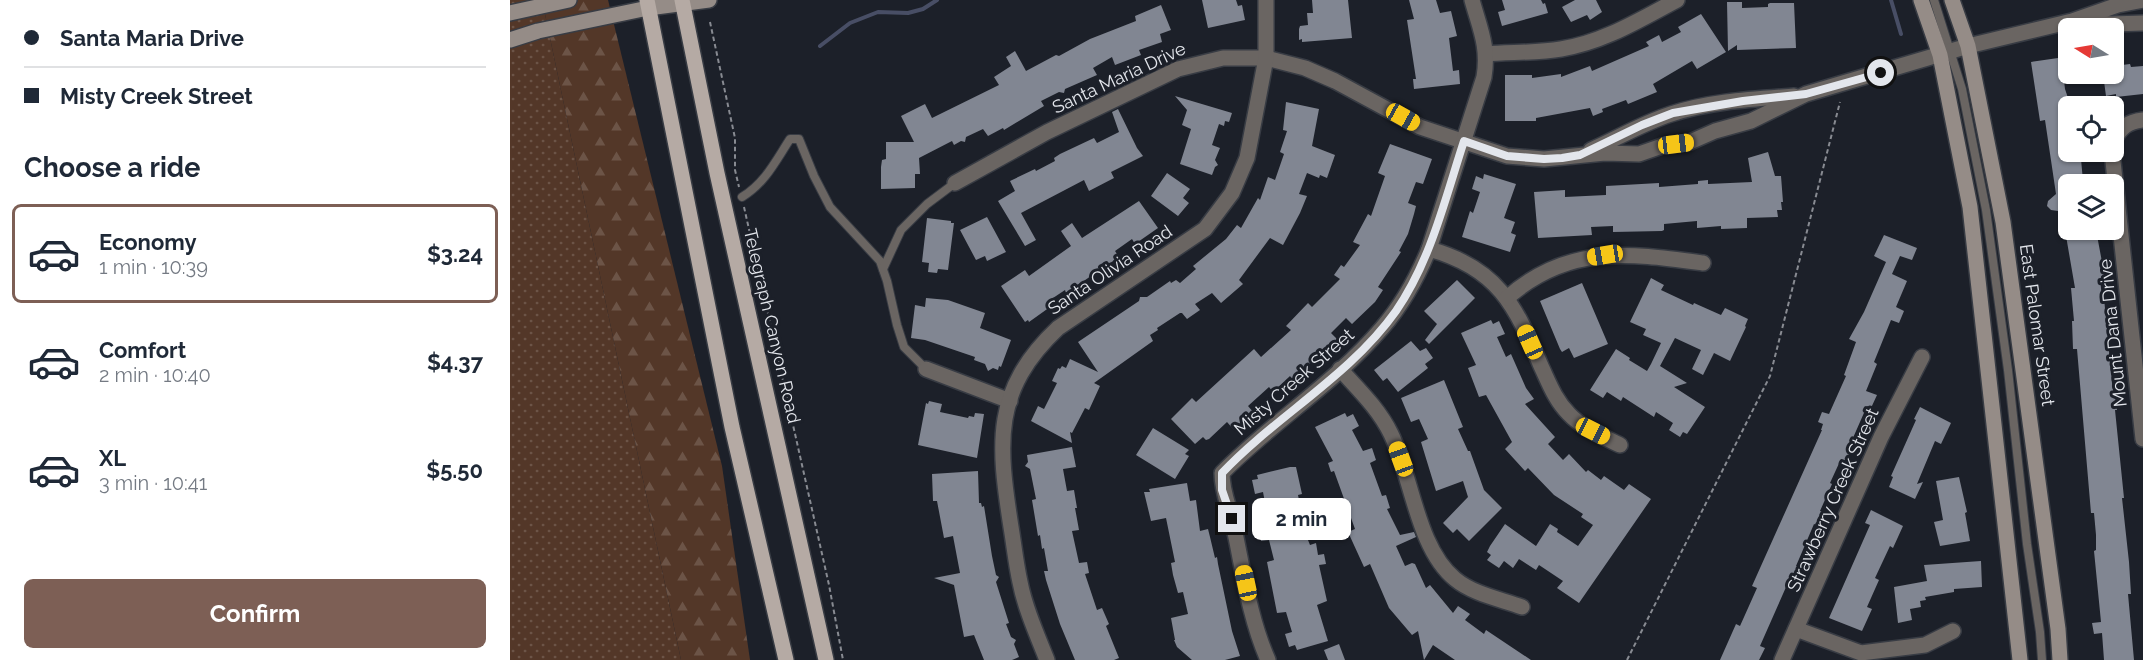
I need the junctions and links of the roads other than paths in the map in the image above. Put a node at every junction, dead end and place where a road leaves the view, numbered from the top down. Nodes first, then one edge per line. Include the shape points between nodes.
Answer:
1 (569, 0) edge
2 (709, 0) edge
3 (1266, 0) edge
4 (1472, 0) edge
5 (1677, 0) edge
6 (1921, 0) edge
7 (1934, 0) edge
8 (1952, 0) edge
9 (2143, 0) edge
10 (683, 1) edge
11 (647, 4) edge
12 (510, 13) edge
13 (2080, 18) edge
14 (2143, 23) edge
15 (2058, 24) edge
16 (2124, 24) edge
17 (510, 40) edge
18 (1968, 46) junction
19 (1945, 53) junction
20 (1486, 54) junction
21 (1266, 58) junction
22 (1806, 94) junction
23 (2143, 120) edge
24 (2124, 127) edge
25 (1464, 141) junction
26 (1580, 155) junction
27 (2113, 162) edge
28 (955, 183) joint
29 (742, 197) road end
30 (1429, 249) junction
31 (1703, 263) dead end
32 (883, 269) junction
33 (1507, 298) junction
34 (1922, 357) dead end
35 (926, 369) joint
36 (1340, 369) junction
37 (1010, 401) junction
38 (2143, 439) edge
39 (1620, 445) dead end
40 (1522, 607) dead end
41 (1797, 629) junction
42 (1953, 631) dead end
43 (786, 660) edge
44 (826, 660) edge
45 (1047, 660) edge
46 (1268, 660) edge
47 (1782, 660) edge
48 (2020, 660) edge
49 (2042, 660) edge
50 (2060, 660) edge

1 - 12 main road
2 - 10 main road
3 - 21 street, Santa Olivia Road
4 - 20 street, Misty Creek Street
5 - 20 street via 1615,34 1589,42 1560,50
6 - 19 main road
7 - 19 lane
8 - 18 main road, East Palomar Street
9 - 13 street via 2118,4
10 - 11 main road
10 - 44 main road, Telegraph Canyon Road via 717,172
11 - 17 main road
11 - 43 main road via 732,427
14 - 16 street
15 - 18 street, Santa Maria Drive
18 - 19 street, Santa Maria Drive
18 - 50 main road, East Palomar Street via 2003,222
19 - 22 street, Santa Maria Drive
19 - 48 main road via 1970,207
19 - 49 lane via 1962,89 1986,210
20 - 25 street, Misty Creek Street via 1484,77
21 - 25 street, Santa Maria Drive via 1325,76 1420,127
21 - 28 street, Santa Maria Drive via 1222,58 1178,69 1047,132
21 - 37 street, Santa Olivia Road via 1247,158 1232,193 1215,218 1206,229 1058,328 1024,369
22 - 26 street, Santa Maria Drive via 1673,113
22 - 26 street, Santa Maria Drive via 1751,121 1690,142 1639,153
23 - 24 street
25 - 26 street, Santa Maria Drive via 1492,152 1525,158
25 - 30 street, Misty Creek Street
27 - 38 street, Mount Dana Drive
28 - 32 lane via 901,230
29 - 32 lane via 766,178 790,139 799,139 830,207
30 - 33 street via 1472,267
30 - 36 street, Misty Creek Street via 1395,312
31 - 33 street via 1623,254 1587,258 1526,281
32 - 35 lane via 904,347
33 - 39 street via 1561,405 1584,427
34 - 41 street, Strawberry Creek Street via 1881,437
35 - 37 street
36 - 40 street via 1374,407 1390,433 1428,542 1440,563 1471,589
36 - 46 street, Misty Creek Street via 1222,473 1222,490 1255,626
37 - 45 street, Santa Olivia Road via 1002,446 1004,481 1020,583
41 - 42 street via 1861,653 1925,645
41 - 47 street, Strawberry Creek Street

